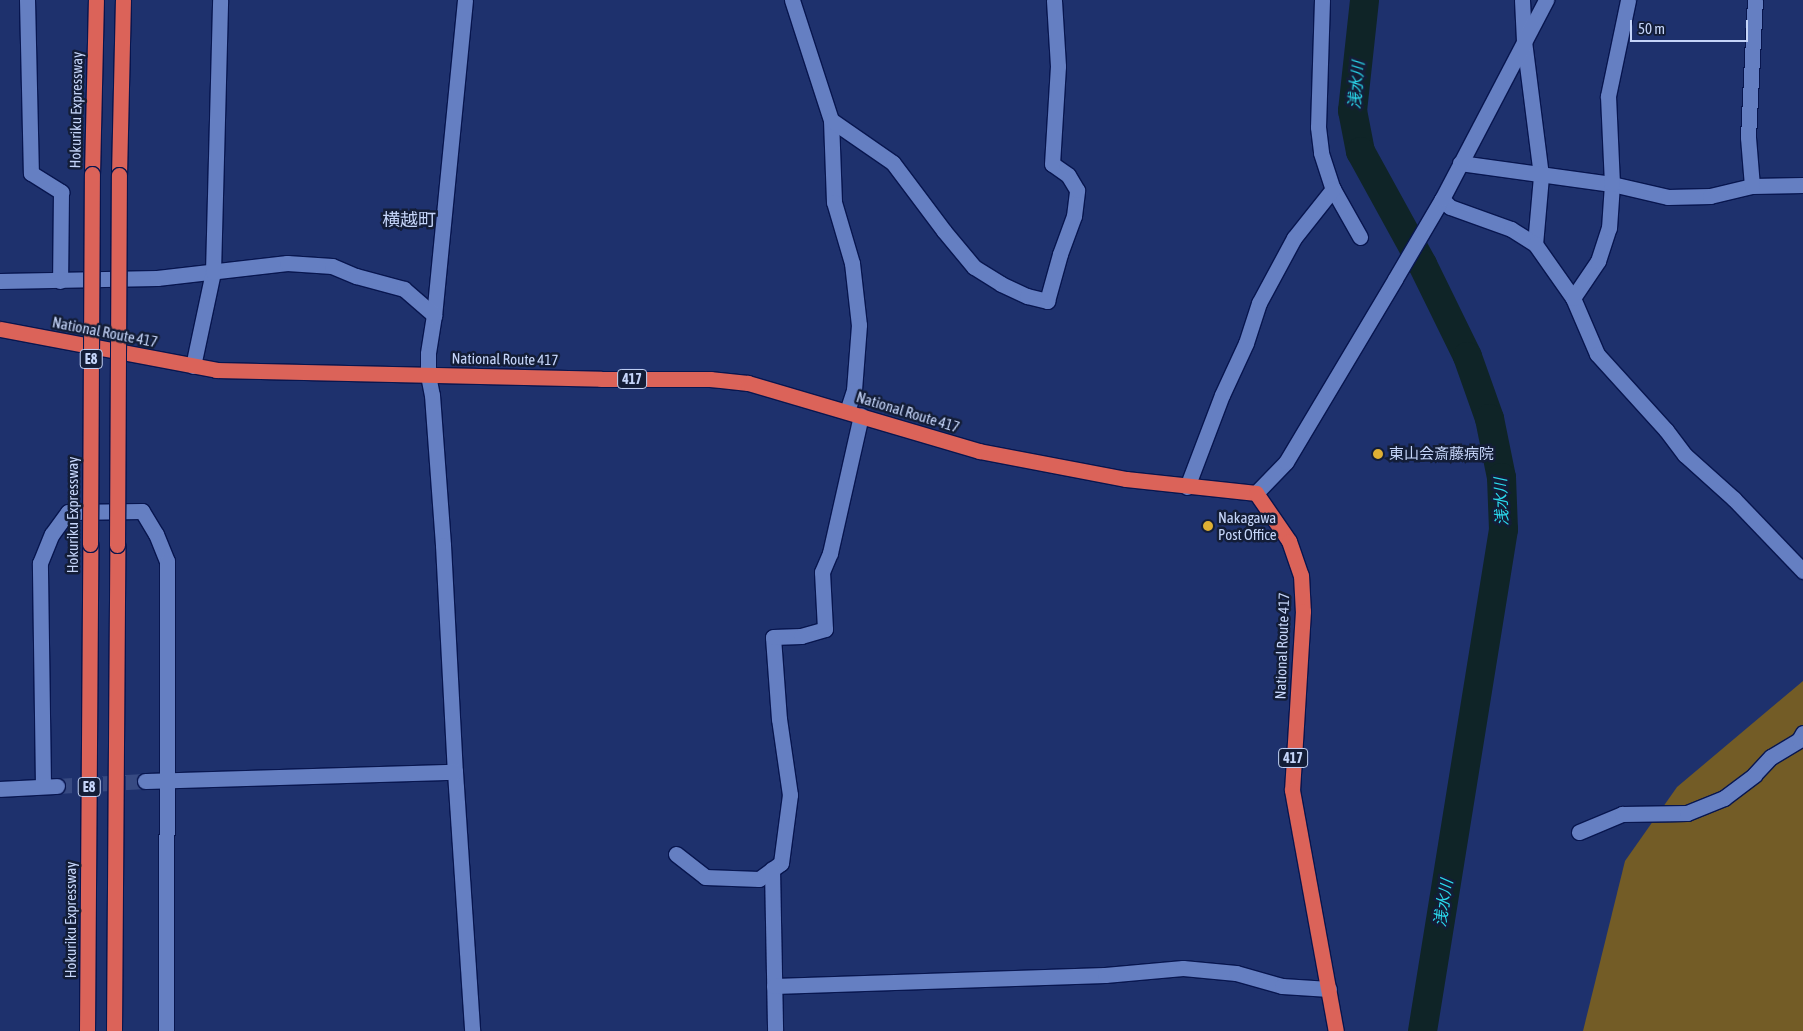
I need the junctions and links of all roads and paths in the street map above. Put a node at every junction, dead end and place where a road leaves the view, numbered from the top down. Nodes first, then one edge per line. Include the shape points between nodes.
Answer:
1 (27, 0) edge
2 (96, 0) edge
3 (123, 0) edge
4 (130, 0) edge
5 (220, 0) edge
6 (465, 0) edge
7 (792, 0) edge
8 (1054, 0) edge
9 (1322, 0) edge
10 (1522, 0) edge
11 (1546, 0) edge
12 (1628, 0) edge
13 (1755, 0) edge
14 (1524, 41) junction
15 (831, 120) junction
16 (120, 138) junction
17 (1460, 163) junction
18 (1541, 176) junction
19 (1612, 184) junction
20 (1803, 185) edge
21 (1752, 186) junction
22 (1333, 189) junction
23 (1440, 202) junction
24 (1360, 237) dead end
25 (1535, 244) junction
26 (213, 272) junction
27 (0, 281) edge
28 (60, 281) junction
29 (1573, 298) junction
30 (434, 315) junction
31 (0, 329) edge
32 (193, 366) junction
33 (428, 375) junction
34 (854, 413) junction
35 (1187, 487) junction
36 (1256, 493) junction
37 (1803, 571) edge
38 (1803, 732) edge
39 (455, 772) junction
40 (167, 780) junction
41 (145, 781) tunnel mouth
42 (0, 789) edge
43 (1579, 832) dead end
44 (676, 854) dead end
45 (772, 869) junction
46 (774, 986) junction
47 (1329, 989) junction
48 (88, 1031) edge
49 (114, 1031) edge
50 (166, 1031) edge
51 (472, 1031) edge
52 (775, 1031) edge
53 (1336, 1031) edge

1 - 28 street via 31,172 61,192
2 - 48 highway, Hokuriku Expressway / E8, bridge via 92,174
3 - 16 highway, E8
4 - 16 highway
5 - 26 street
6 - 30 street
7 - 15 street
8 - 15 street via 1058,66 1052,164 1068,175 1077,190 1074,216 1047,301 1001,284 974,267 893,163
9 - 22 street via 1318,127 1320,153
10 - 14 street
11 - 14 street
12 - 19 street via 1608,96
13 - 21 street via 1748,137
14 - 17 street
14 - 18 street
15 - 34 street via 834,202 852,263 859,325
16 - 49 highway, E8, bridge
17 - 18 street
17 - 23 street
18 - 19 street
18 - 25 street
19 - 21 street via 1668,198 1710,196
19 - 29 street via 1609,228 1598,262
20 - 21 street
22 - 24 street
22 - 35 street via 1294,238 1259,303
23 - 25 street via 1511,230
23 - 36 street via 1286,462
25 - 29 street
26 - 28 street via 157,278
26 - 30 street via 287,263 332,266 404,289
26 - 32 street
27 - 28 street
29 - 37 street via 1597,354 1685,455 1734,499
30 - 33 street
31 - 32 highway, National Route 417 / 417
32 - 33 highway, National Route 417 / 417 via 216,370
33 - 34 highway, National Route 417 / 417 via 710,379 748,384
33 - 39 street via 443,545
34 - 35 highway, National Route 417 / 417 via 979,451
34 - 45 street via 830,553 822,572 825,629 801,636 772,637 790,795 781,863
35 - 36 highway, National Route 417 / 417
36 - 47 highway, National Route 417 / 417 via 1289,541 1301,575 1303,611 1292,790
38 - 43 street via 1799,740 1771,757 1724,798 1687,813 1622,814
39 - 40 street
39 - 51 street
40 - 41 street
40 - 42 street via 167,561 142,511 68,512 52,534 40,563 50,786
40 - 50 street
44 - 45 street via 705,877 759,879
45 - 46 street
46 - 47 street via 1105,975 1183,968 1236,973 1282,986
46 - 52 street
47 - 53 highway, National Route 417 / 417

